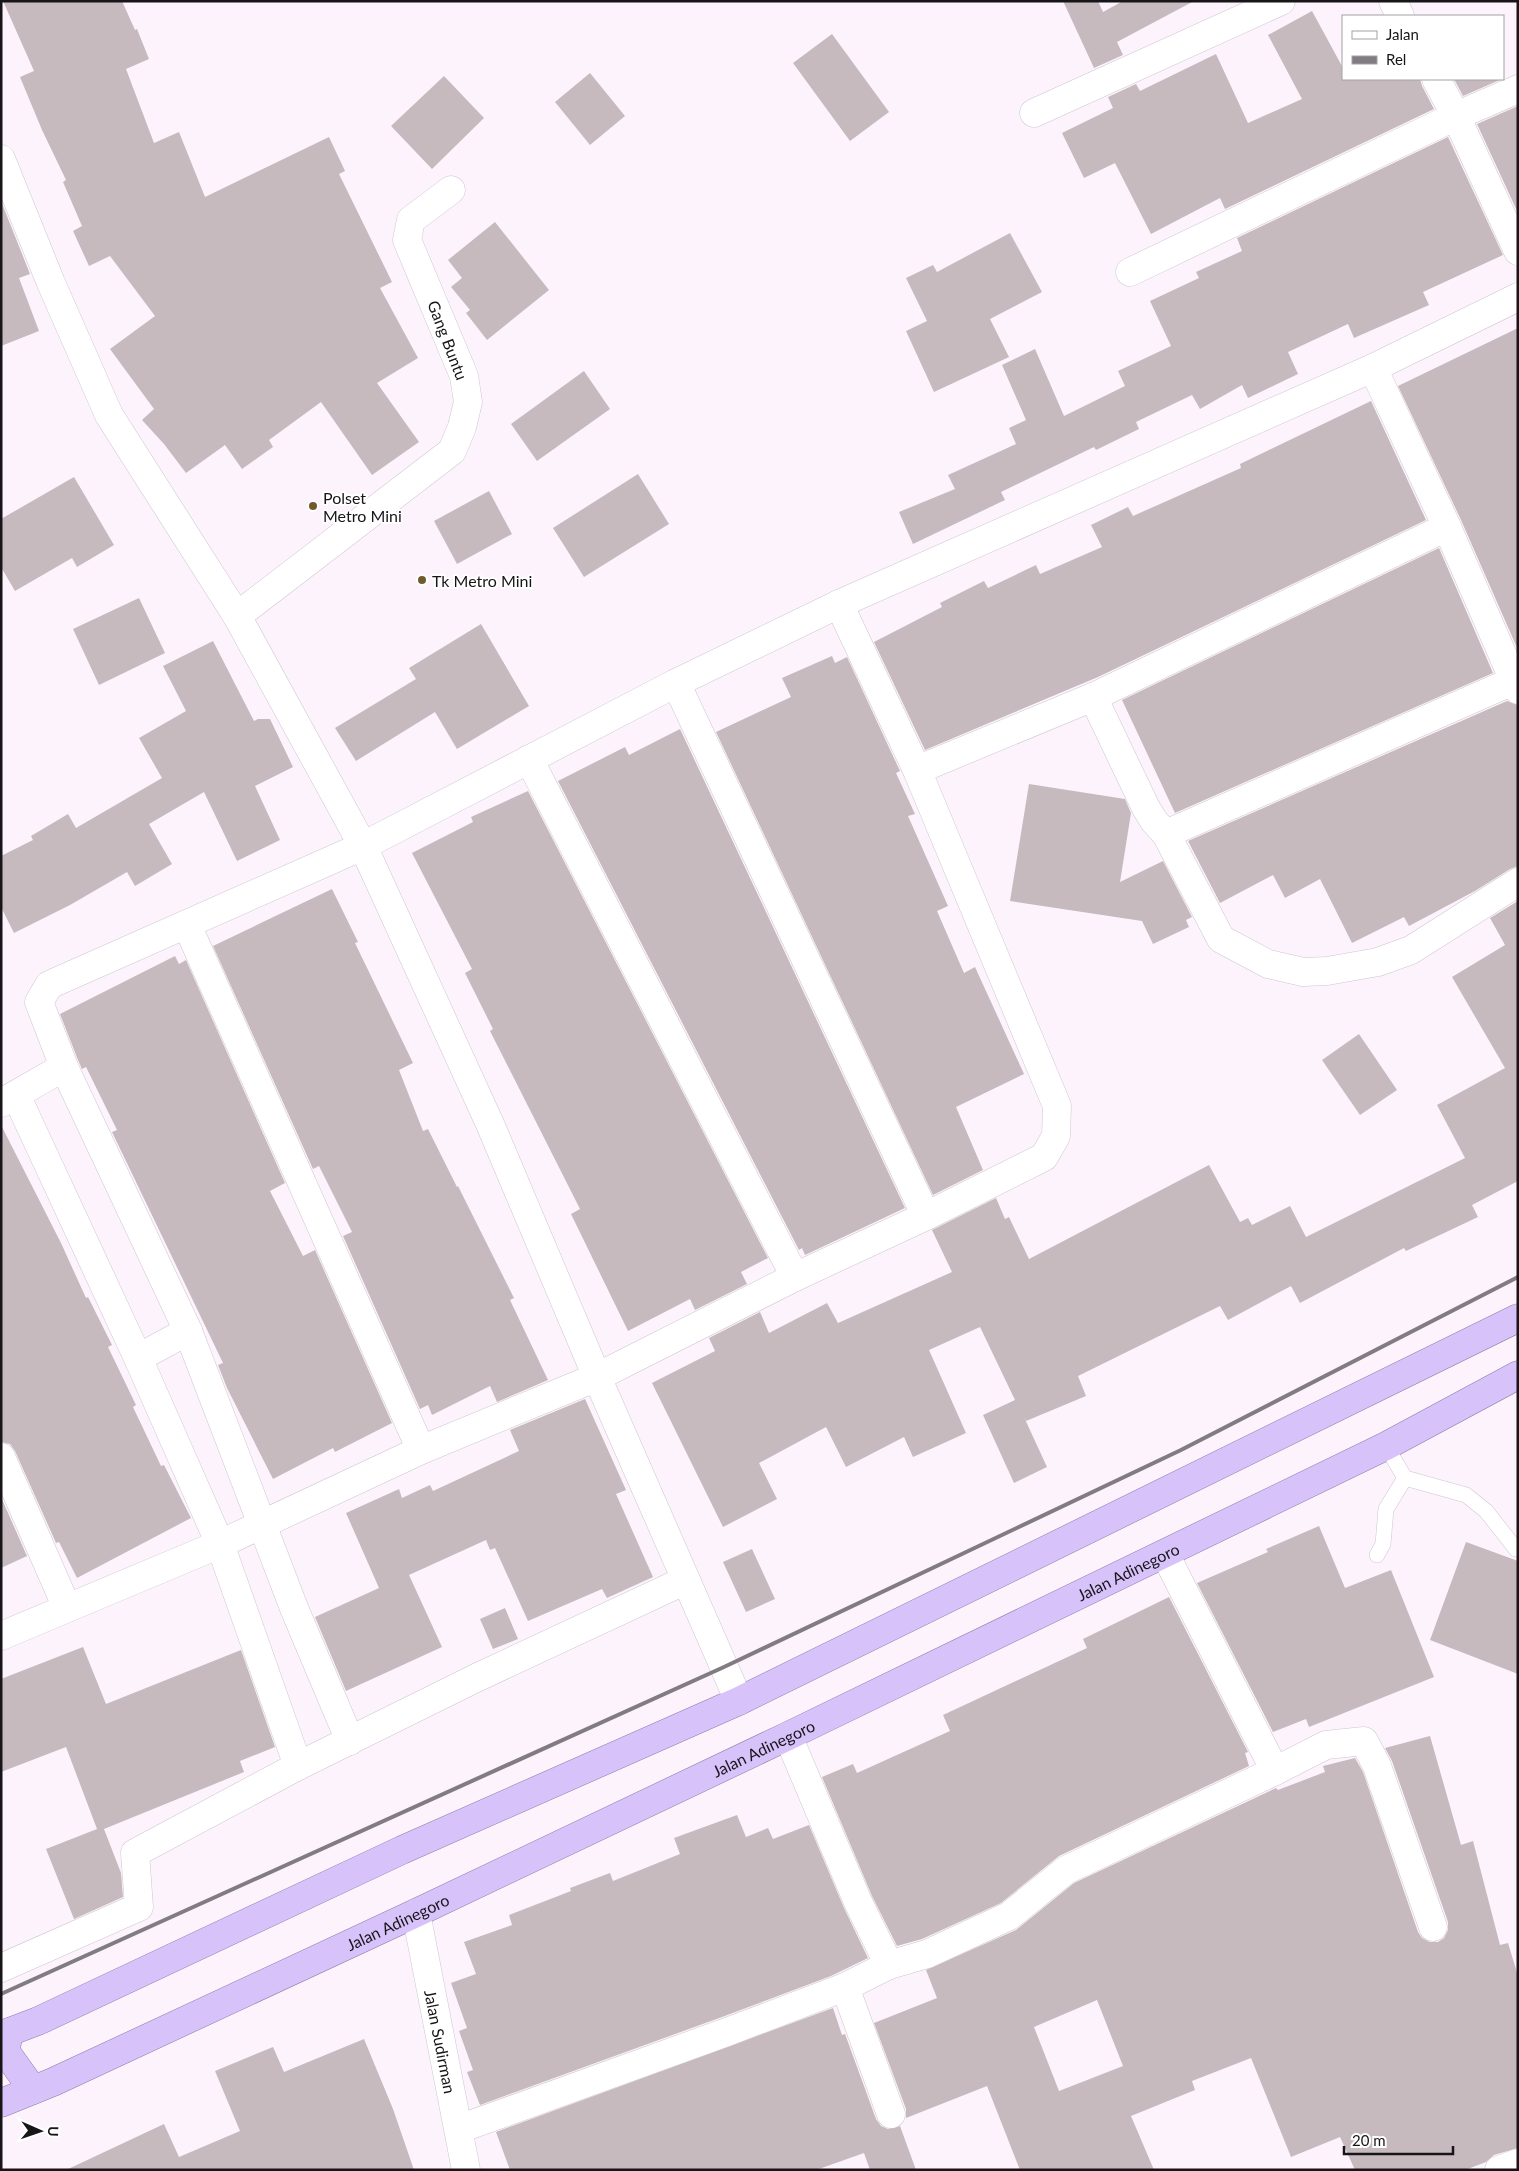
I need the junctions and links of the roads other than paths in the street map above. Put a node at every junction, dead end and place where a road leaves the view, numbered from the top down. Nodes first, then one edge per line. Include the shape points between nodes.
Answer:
1 (1281, 1) edge
2 (1393, 1) edge
3 (1400, 15) edge
4 (1437, 80) edge
5 (1518, 89) edge
6 (1034, 113) dead end
7 (1456, 116) junction
8 (1, 159) edge
9 (451, 190) dead end
10 (1518, 251) edge
11 (1130, 272) dead end
12 (1518, 297) edge
13 (1373, 368) junction
14 (1447, 527) junction
15 (839, 604) junction
16 (237, 616) junction
17 (676, 683) junction
18 (1516, 686) edge
19 (1093, 697) junction
20 (529, 759) junction
21 (917, 770) junction
22 (1166, 834) junction
23 (363, 846) junction
24 (1518, 882) edge
25 (187, 925) junction
26 (64, 1067) junction
27 (8, 1099) edge
28 (926, 1216) junction
29 (795, 1277) junction
30 (1518, 1318) edge
31 (188, 1331) junction
32 (138, 1358) junction
33 (1518, 1374) edge
34 (597, 1377) junction
35 (1386, 1446) junction
36 (421, 1450) junction
37 (1, 1457) edge
38 (1405, 1478) junction
39 (262, 1523) junction
40 (220, 1544) junction
41 (1516, 1550) dead end
42 (1164, 1554) junction
43 (1378, 1556) dead end
44 (686, 1580) junction
45 (67, 1608) junction
46 (1, 1636) edge
47 (739, 1701) junction
48 (788, 1736) junction
49 (350, 1741) junction
50 (298, 1766) junction
51 (1275, 1771) junction
52 (416, 1913) junction
53 (1433, 1927) dead end
54 (889, 1965) junction
55 (1, 1968) edge
56 (846, 1987) junction
57 (5, 2034) edge
58 (33, 2090) junction
59 (1, 2103) edge
60 (891, 2114) dead end
61 (459, 2129) junction
62 (1518, 2163) edge
63 (466, 2170) edge
64 (1500, 2170) edge

1 - 6 street
2 - 3 street
4 - 7 street
5 - 7 street
7 - 10 street
7 - 11 street
8 - 16 street via 109,414
9 - 16 street, Gang Buntu via 411,220 408,240 464,376 468,402 452,451
12 - 13 street
13 - 14 street
13 - 15 street
14 - 18 street
14 - 19 street
15 - 17 street
15 - 21 street
16 - 23 street
17 - 20 street
17 - 28 street
18 - 22 street
19 - 21 street
19 - 22 street via 1146,808
20 - 23 street
20 - 29 street
21 - 28 street via 1057,1106 1056,1136 1044,1157
22 - 24 street via 1221,939 1268,964 1303,972 1378,962 1411,950
23 - 25 street
23 - 34 street via 490,1124
25 - 26 street via 49,985 39,1002
25 - 36 street
26 - 27 street
26 - 31 street
27 - 32 street
28 - 29 street
29 - 34 street
30 - 47 highway
31 - 32 street
31 - 39 street
32 - 40 street
33 - 35 highway, Jalan Adinegoro
34 - 36 street
34 - 44 street
35 - 38 lane
35 - 42 highway, Jalan Adinegoro
36 - 39 street
37 - 45 street
38 - 41 lane via 1466,1495 1486,1511
38 - 43 lane via 1386,1509 1383,1544
39 - 40 street
39 - 49 street
40 - 45 street
40 - 50 street
42 - 48 highway, Jalan Adinegoro
42 - 51 street
44 - 47 street
44 - 49 street
45 - 46 street
47 - 57 highway via 402,1850
48 - 52 highway, Jalan Adinegoro
48 - 54 street via 854,1894
49 - 50 street
50 - 55 street via 135,1853 139,1907
51 - 53 street via 1326,1745 1364,1740 1377,1766
51 - 54 street via 1066,1870 1009,1916 927,1954
52 - 58 highway, Jalan Adinegoro
52 - 61 street, Jalan Sudirman
54 - 56 street
56 - 60 street
56 - 61 street
57 - 58 highway via 8,2054
58 - 59 highway, Jalan Adinegoro
61 - 63 street, Jalan Sudirman
62 - 64 street

